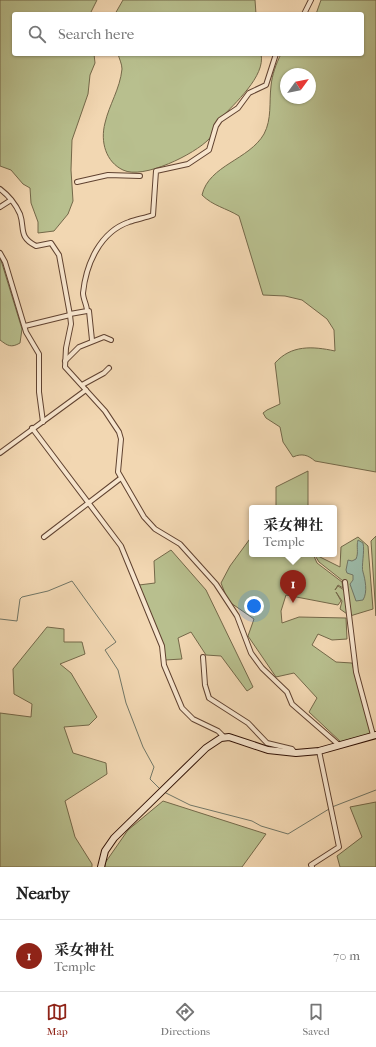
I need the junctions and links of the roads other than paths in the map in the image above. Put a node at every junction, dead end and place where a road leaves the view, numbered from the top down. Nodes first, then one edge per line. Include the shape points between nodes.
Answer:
1 (311, 0) edge
2 (305, 12) edge
3 (275, 56) edge
4 (140, 176) dead end
5 (77, 182) dead end
6 (0, 189) edge
7 (10, 200) junction
8 (0, 207) edge
9 (0, 253) edge
10 (89, 311) dead end
11 (70, 315) junction
12 (25, 326) junction
13 (92, 340) junction
14 (111, 340) dead end
15 (65, 361) junction
16 (109, 368) dead end
17 (82, 385) junction
18 (86, 390) junction
19 (43, 422) junction
20 (32, 428) junction
21 (0, 453) edge
22 (121, 478) junction
23 (88, 503) junction
24 (44, 537) dead end
25 (345, 582) dead end
26 (203, 657) dead end
27 (374, 735) edge
28 (224, 737) junction
29 (339, 745) junction
30 (319, 751) junction
31 (295, 753) junction
32 (310, 866) edge
33 (101, 867) edge

1 - 2 street
3 - 11 street via 266,84 248,93 238,108 220,120 210,150 188,164 156,171 154,213 125,224 103,241 87,271 83,294 87,311
4 - 5 street via 108,175
6 - 7 street
7 - 8 street
7 - 11 street via 20,214 22,233 28,240 36,246 51,243 57,251
9 - 12 street
10 - 13 street
11 - 12 street
11 - 15 street
12 - 19 street via 40,357 39,392
13 - 14 street via 104,337
13 - 15 street
15 - 17 street via 67,370
16 - 17 street
17 - 18 street
18 - 19 street
18 - 22 street via 109,416 119,432 117,469
19 - 20 street
20 - 21 street
20 - 23 street
22 - 23 street
22 - 29 street via 152,526 180,544 220,588 237,616 251,653 262,668 286,692 293,705
23 - 24 street
23 - 28 street via 124,551 162,646 164,665 182,708 193,719 218,731
25 - 27 street via 356,672
26 - 31 street via 204,685 209,698 248,723 267,743 292,749
27 - 29 street
28 - 31 street via 268,750
28 - 33 street via 206,748 114,838 105,851
29 - 30 street
30 - 31 street
30 - 32 street via 339,847

